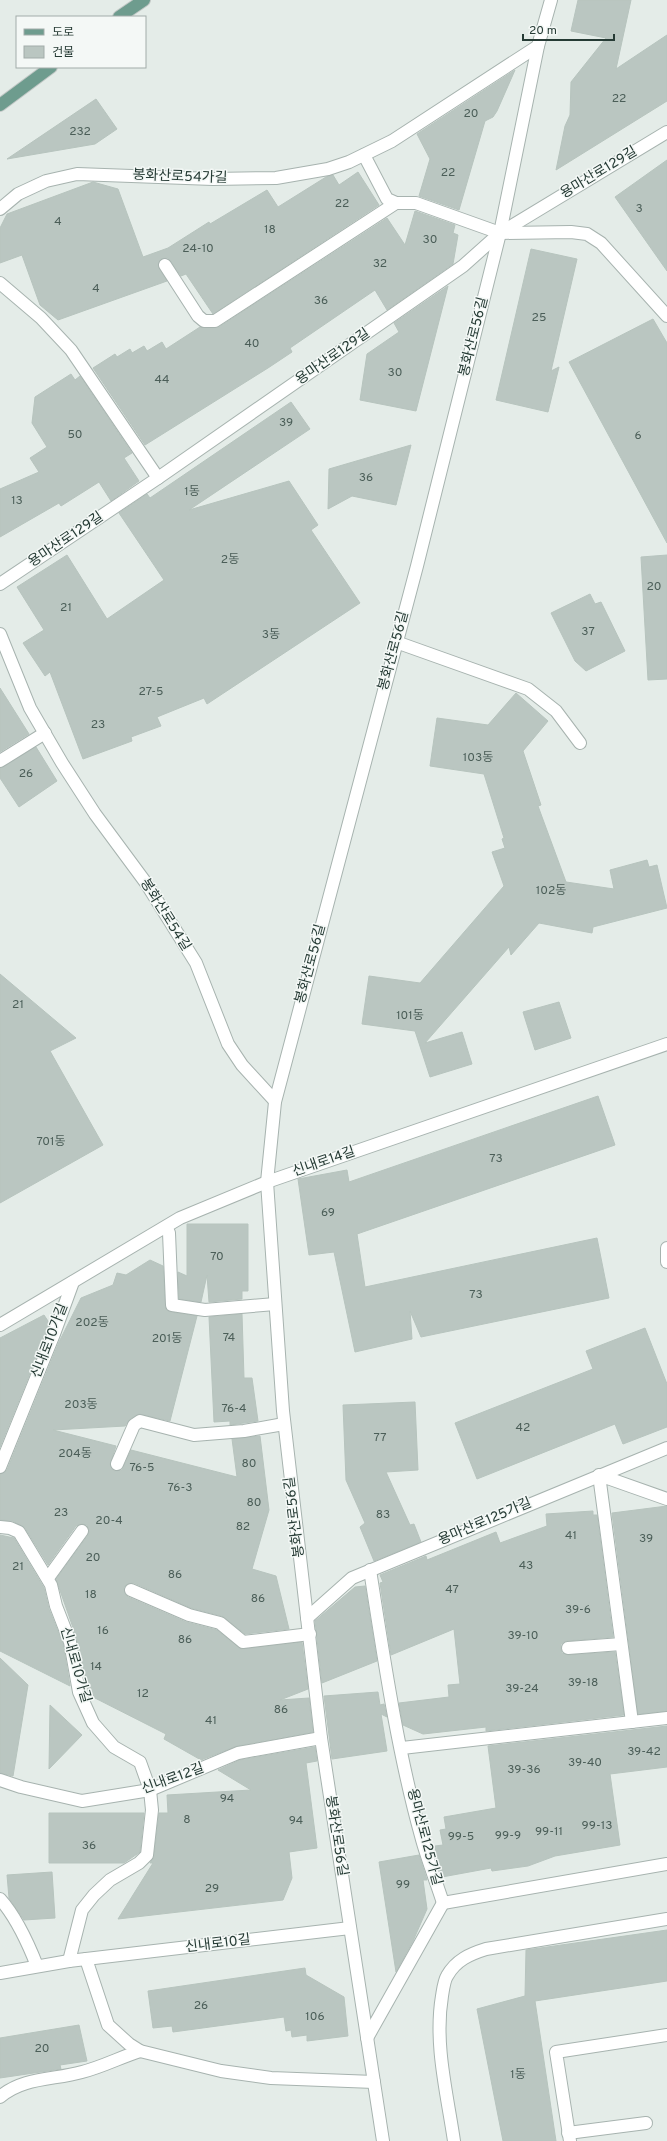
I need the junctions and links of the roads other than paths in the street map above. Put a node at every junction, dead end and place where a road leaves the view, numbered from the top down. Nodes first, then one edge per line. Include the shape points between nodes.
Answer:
1 (144, 0) edge
2 (551, 0) edge
3 (120, 16) edge
4 (538, 46) junction
5 (50, 68) edge
6 (0, 105) edge
7 (667, 132) edge
8 (364, 155) junction
9 (396, 203) junction
10 (0, 209) edge
11 (500, 233) junction
12 (165, 265) dead end
13 (0, 283) edge
14 (667, 316) edge
15 (158, 478) junction
16 (0, 584) edge
17 (0, 634) edge
18 (396, 642) junction
19 (45, 733) junction
20 (580, 743) dead end
21 (0, 761) edge
22 (667, 1044) edge
23 (275, 1101) junction
24 (267, 1182) junction
25 (166, 1227) junction
26 (667, 1248) edge
27 (667, 1262) edge
28 (73, 1282) junction
29 (275, 1304) junction
30 (0, 1324) edge
31 (284, 1424) junction
32 (667, 1448) edge
33 (117, 1464) dead end
34 (0, 1467) edge
35 (599, 1475) junction
36 (663, 1498) edge
37 (0, 1527) edge
38 (82, 1531) dead end
39 (370, 1570) junction
40 (48, 1578) junction
41 (131, 1590) dead end
42 (308, 1618) junction
43 (310, 1634) junction
44 (621, 1644) junction
45 (568, 1648) dead end
46 (667, 1718) edge
47 (632, 1722) junction
48 (321, 1738) junction
49 (402, 1748) junction
50 (0, 1780) edge
51 (150, 1790) junction
52 (667, 1864) edge
53 (0, 1899) edge
54 (443, 1903) junction
55 (667, 1919) edge
56 (350, 1928) junction
57 (86, 1959) junction
58 (69, 1961) junction
59 (37, 1966) junction
60 (0, 1973) edge
61 (667, 2035) edge
62 (367, 2038) junction
63 (140, 2051) junction
64 (374, 2082) junction
65 (0, 2097) edge
66 (646, 2123) dead end
67 (569, 2137) edge
68 (383, 2141) edge
69 (454, 2141) edge

1 - 3 main road
2 - 4 street, 봉화산로56길
4 - 8 street, 봉화산로54가길 via 392,141
4 - 11 street, 봉화산로56길
5 - 6 main road
7 - 11 street, 용마산로129길
8 - 9 street via 387,199
8 - 10 street, 봉화산로54가길 via 328,169 276,178 213,179 77,174 46,181 18,194
9 - 11 street via 416,203
9 - 12 street via 215,321 204,321 198,316
11 - 14 street via 587,234 602,243
11 - 15 street, 용마산로129길 via 463,266
11 - 18 street, 봉화산로56길
13 - 15 street via 41,318 71,350
15 - 16 street, 용마산로129길
17 - 19 street, 봉화산로54길 via 30,708
18 - 20 street via 528,689 556,711
18 - 23 street, 봉화산로56길
19 - 21 street
19 - 23 street, 봉화산로54길 via 95,814 146,883 196,963 228,1044 242,1065
22 - 24 street, 신내로14길
23 - 24 street, 봉화산로56길
24 - 25 street, 신내로14길 via 180,1218
24 - 29 street, 봉화산로56길
25 - 28 street, 신내로14길
25 - 29 street via 169,1233 172,1305 205,1310
26 - 27 street
28 - 30 street, 신내로14길
28 - 34 street, 신내로10가길
29 - 31 street, 봉화산로56길
31 - 33 street via 244,1431 194,1434 140,1421 134,1425
31 - 42 street, 봉화산로56길
32 - 35 street, 용마산로125가길
35 - 36 street
35 - 39 street, 용마산로125가길
35 - 44 street
37 - 40 street, 신내로10가길 via 19,1532
38 - 40 street
39 - 42 street, 용마산로125가길 via 352,1578
39 - 49 street, 용마산로125가길
40 - 51 street, 신내로10가길 via 70,1642 79,1692 93,1723 114,1747 140,1762
41 - 43 street via 189,1615 220,1623 244,1642
42 - 43 street, 봉화산로56길
43 - 48 street, 봉화산로56길
44 - 45 street
44 - 47 street
46 - 47 street
47 - 49 street
48 - 51 street, 신내로12길 via 238,1753
48 - 56 street, 봉화산로56길
49 - 54 street, 용마산로125가길 via 421,1837
50 - 51 street, 신내로12길 via 82,1801
51 - 58 street, 신내로10가길 via 152,1810 148,1855 110,1880 82,1910
52 - 54 street
53 - 59 street via 29,1943
54 - 62 street
55 - 69 street via 486,1949 458,1961 447,1976 444,1986 438,2028
56 - 57 street, 신내로10길
56 - 62 street, 봉화산로56길
57 - 58 street, 신내로10길
57 - 63 street via 108,2025 128,2044
58 - 59 street, 신내로10길
59 - 60 street, 신내로10길
61 - 67 street via 556,2052
62 - 64 street, 봉화산로56길
63 - 64 street via 221,2071 271,2078
63 - 65 street via 83,2072 17,2085
64 - 68 street, 봉화산로56길
66 - 67 street

